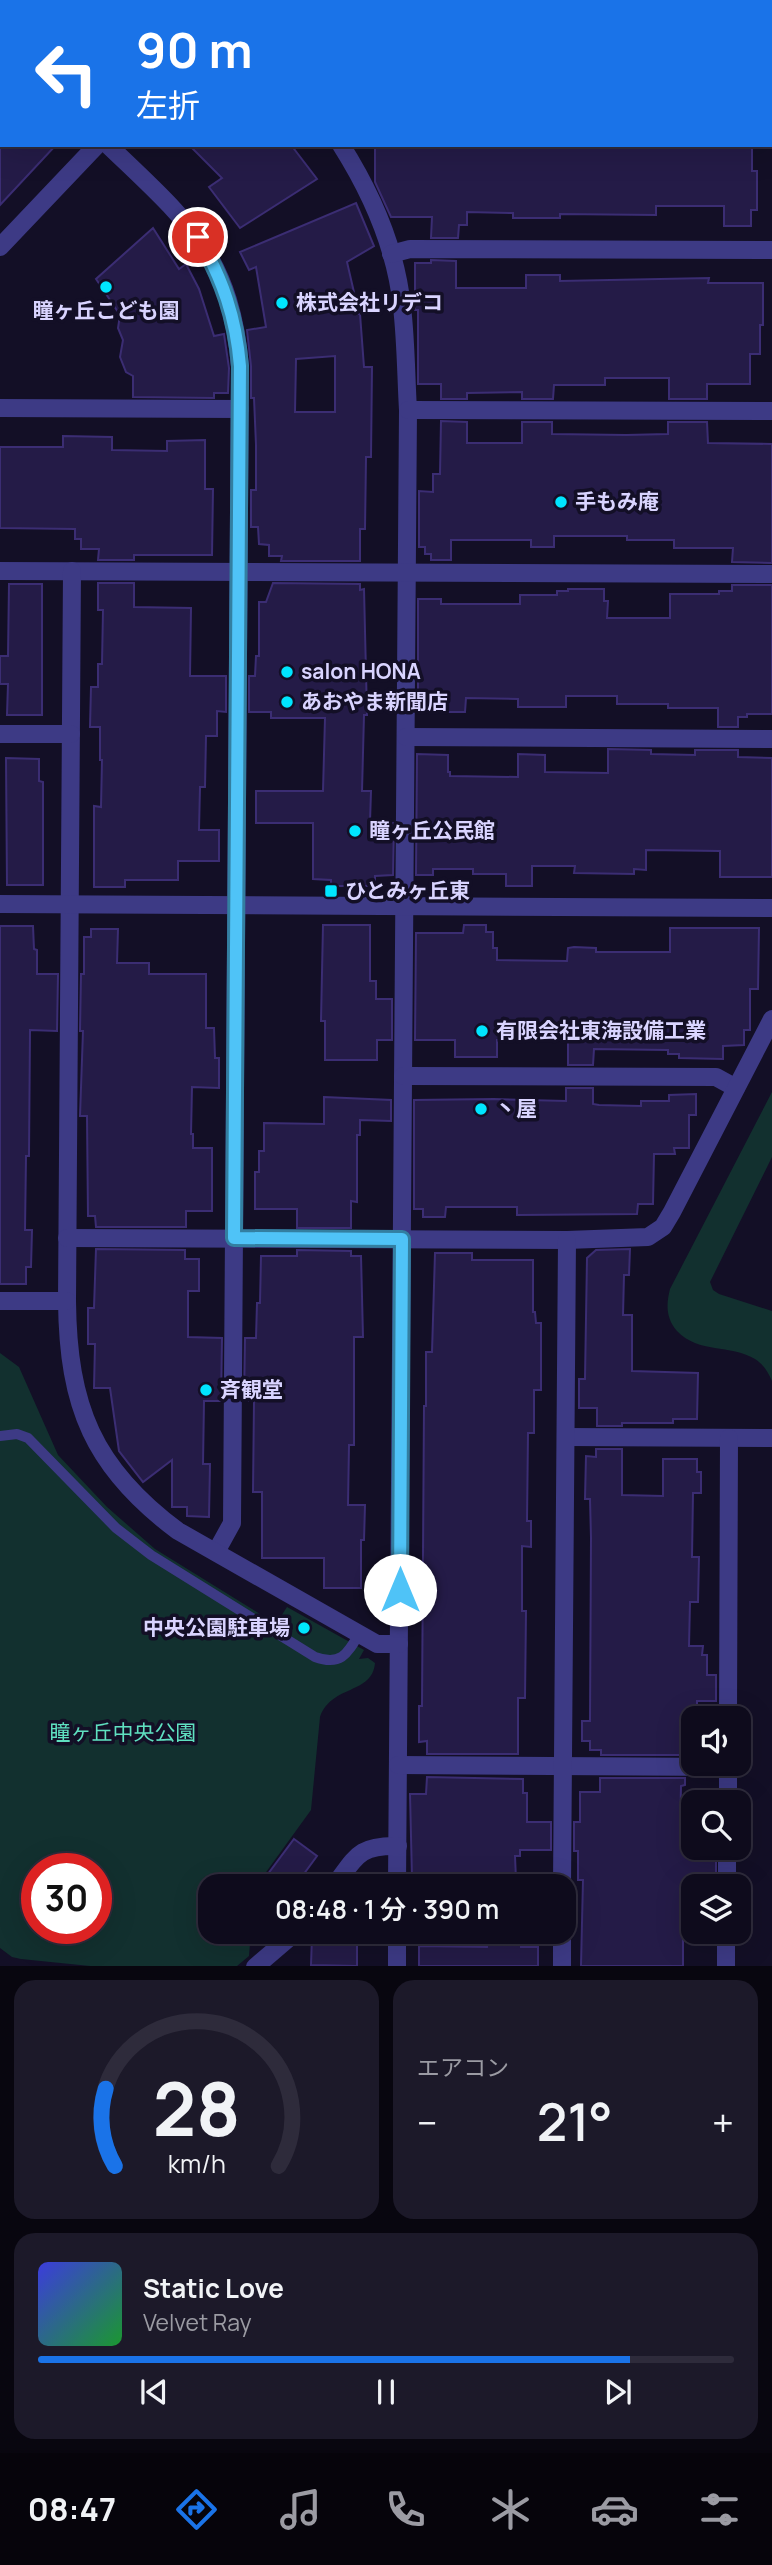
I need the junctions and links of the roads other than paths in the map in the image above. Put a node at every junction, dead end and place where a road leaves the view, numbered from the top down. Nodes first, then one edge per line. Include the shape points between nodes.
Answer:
1 (95, 147) edge
2 (110, 147) edge
3 (342, 147) edge
4 (0, 247) edge
5 (772, 250) edge
6 (391, 254) junction
7 (0, 408) edge
8 (240, 409) junction
9 (408, 410) junction
10 (772, 411) edge
11 (0, 571) edge
12 (72, 571) junction
13 (239, 572) junction
14 (407, 573) junction
15 (772, 574) edge
16 (0, 734) edge
17 (71, 734) junction
18 (406, 737) junction
19 (772, 739) edge
20 (0, 904) edge
21 (69, 905) junction
22 (236, 905) junction
23 (404, 906) junction
24 (772, 908) edge
25 (772, 1019) edge
26 (403, 1076) junction
27 (736, 1088) junction
28 (67, 1238) junction
29 (234, 1238) junction
30 (402, 1239) junction
31 (567, 1240) junction
32 (0, 1301) edge
33 (67, 1301) junction
34 (0, 1436) edge
35 (566, 1437) junction
36 (729, 1438) junction
37 (772, 1438) edge
38 (215, 1552) junction
39 (359, 1634) junction
40 (399, 1644) junction
41 (728, 1706) edge
42 (398, 1765) junction
43 (681, 1765) edge
44 (563, 1766) junction
45 (398, 1846) junction
46 (344, 1874) edge
47 (397, 1874) edge
48 (562, 1874) edge
49 (282, 1944) edge
50 (397, 1944) edge
51 (562, 1944) edge
52 (726, 1944) edge
53 (255, 1966) edge
54 (397, 1966) edge
55 (562, 1966) edge
56 (726, 1966) edge

1 - 4 street
2 - 8 street via 176,210 216,266 237,332
3 - 6 street via 376,210
5 - 6 street via 410,249
6 - 9 street via 402,307
7 - 8 street
8 - 13 street
9 - 10 street
9 - 14 street
11 - 12 street
12 - 13 street
12 - 17 street
13 - 14 street
13 - 22 street
14 - 15 street
14 - 18 street
16 - 17 street
17 - 21 street
18 - 19 street
18 - 23 street
20 - 21 street
21 - 22 street
21 - 28 street
22 - 23 street
22 - 29 street
23 - 24 street
23 - 26 street
25 - 27 street
26 - 27 street via 716,1077
26 - 30 street
27 - 31 street via 663,1227 639,1239
28 - 29 street
28 - 33 street
29 - 30 street
29 - 38 street via 232,1523
30 - 31 street
30 - 40 street
31 - 35 street
32 - 33 street
33 - 38 street via 70,1369 78,1402 107,1462 152,1511
34 - 39 lane via 28,1438 117,1528 151,1555 315,1657 339,1660
35 - 36 street
35 - 44 street
36 - 37 street
36 - 41 street
38 - 39 street
39 - 40 street via 377,1644
40 - 42 street
42 - 44 street
42 - 45 street
43 - 44 street
44 - 48 street
45 - 46 street via 366,1848
45 - 47 street
49 - 53 street
50 - 54 street
51 - 55 street
52 - 56 street

